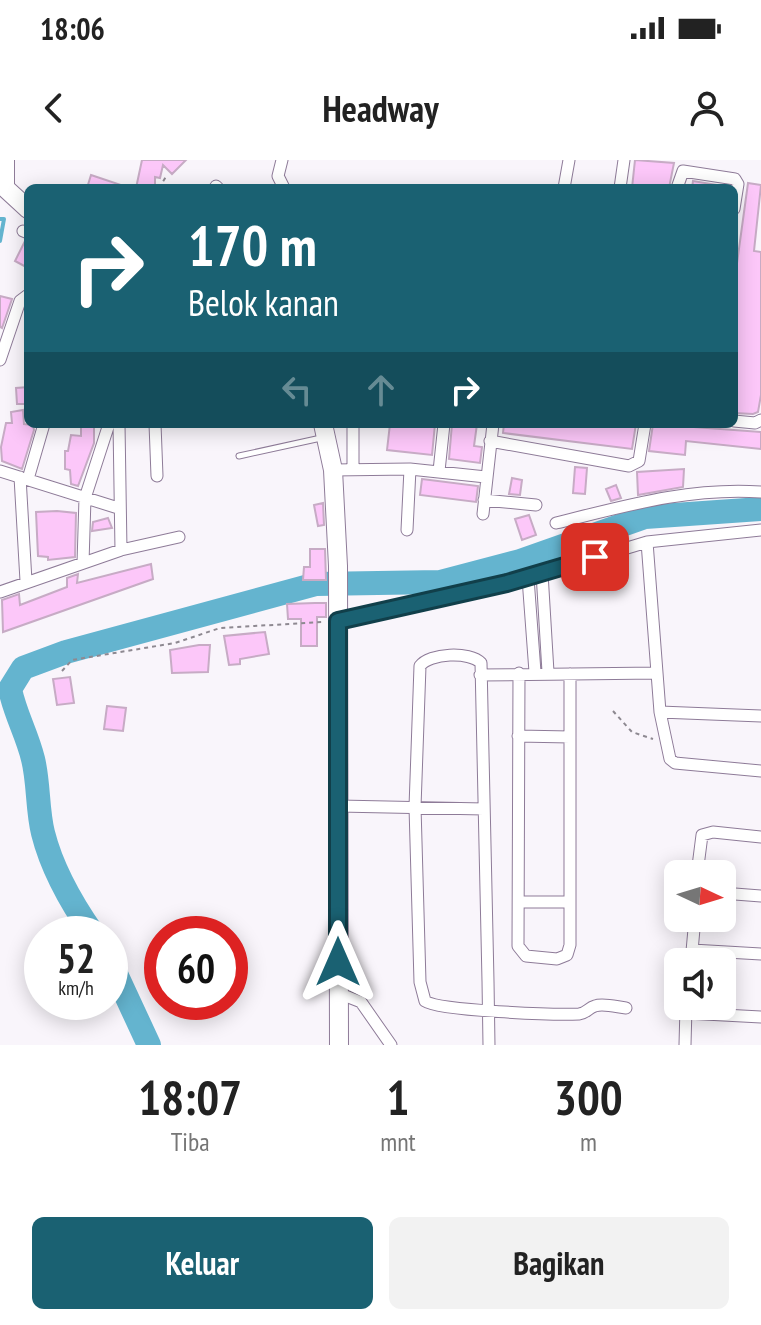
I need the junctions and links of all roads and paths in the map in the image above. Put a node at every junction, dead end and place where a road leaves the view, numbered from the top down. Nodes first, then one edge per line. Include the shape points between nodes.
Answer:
1 (5, 160) edge
2 (282, 160) edge
3 (569, 160) edge
4 (624, 160) edge
5 (167, 175) dead end
6 (678, 182) edge
7 (161, 184) edge
8 (282, 184) edge
9 (565, 184) edge
10 (621, 184) edge
11 (738, 184) edge
12 (1, 190) edge
13 (24, 206) edge
14 (24, 298) edge
15 (0, 360) edge
16 (761, 420) edge
17 (738, 421) edge
18 (43, 428) edge
19 (108, 428) edge
20 (119, 428) edge
21 (155, 428) edge
22 (353, 428) edge
23 (444, 428) edge
24 (492, 428) edge
25 (644, 428) edge
26 (325, 430) edge
27 (490, 441) junction
28 (239, 456) dead end
29 (353, 469) junction
30 (410, 469) junction
31 (333, 470) junction
32 (0, 471) edge
33 (439, 471) junction
34 (157, 476) dead end
35 (486, 477) junction
36 (24, 478) junction
37 (761, 492) edge
38 (85, 498) junction
39 (484, 500) junction
40 (536, 505) dead end
41 (118, 508) junction
42 (483, 514) dead end
43 (556, 523) dead end
44 (407, 530) dead end
45 (761, 530) edge
46 (179, 537) dead end
47 (647, 542) junction
48 (121, 550) junction
49 (83, 563) junction
50 (542, 573) junction
51 (528, 578) junction
52 (26, 581) junction
53 (0, 592) edge
54 (338, 616) junction
55 (62, 671) dead end
56 (535, 672) junction
57 (548, 672) junction
58 (519, 673) junction
59 (657, 673) junction
60 (570, 674) junction
61 (480, 675) junction
62 (613, 711) dead end
63 (660, 712) junction
64 (761, 716) edge
65 (518, 736) junction
66 (570, 737) junction
67 (666, 741) junction
68 (761, 771) edge
69 (339, 806) junction
70 (415, 807) junction
71 (484, 809) junction
72 (761, 837) edge
73 (699, 860) edge
74 (736, 894) edge
75 (761, 896) edge
76 (520, 902) junction
77 (570, 902) junction
78 (761, 954) edge
79 (736, 955) edge
80 (338, 993) junction
81 (626, 1008) dead end
82 (488, 1009) junction
83 (736, 1014) edge
84 (761, 1017) edge
85 (686, 1020) edge
86 (339, 1045) edge
87 (391, 1045) edge
88 (489, 1045) edge
89 (685, 1045) edge

1 - 12 main road
2 - 8 street
3 - 9 street
4 - 10 street
5 - 7 path
6 - 11 street via 681,171 690,171 735,179
12 - 13 main road
14 - 15 street
16 - 17 street
18 - 36 street
19 - 38 street
20 - 41 street
21 - 34 street
22 - 29 street
23 - 33 street
24 - 27 street
25 - 27 street via 639,461 629,466
26 - 28 lane
26 - 31 main road
27 - 35 street
29 - 30 street
29 - 31 street
30 - 33 street
30 - 44 street
31 - 54 main road
32 - 36 street
33 - 35 street
35 - 39 street
36 - 38 street
36 - 52 street
37 - 43 street via 673,495
38 - 41 street
38 - 49 street
39 - 40 street
39 - 42 street
41 - 48 street
45 - 47 street
46 - 48 street
47 - 50 street
47 - 59 street
48 - 49 street
49 - 52 street
50 - 51 street
50 - 57 street
51 - 54 street
51 - 56 street
52 - 53 street
54 - 55 path via 220,628 175,643 72,660
54 - 69 main road
56 - 57 street
56 - 58 street
57 - 60 street
58 - 61 street
58 - 65 street
59 - 60 street
59 - 63 street
60 - 66 street
61 - 70 street via 481,663 473,657 421,662
61 - 71 street
62 - 67 path via 632,732
63 - 64 street
63 - 67 street
65 - 66 street
65 - 76 street
66 - 77 street
67 - 68 street via 675,763
69 - 70 street
69 - 80 main road
70 - 71 street
70 - 82 street via 423,996 437,1007
71 - 82 street
72 - 73 street via 702,835
74 - 75 street
76 - 77 street
76 - 77 street via 521,953 557,959 569,951
78 - 79 street
80 - 86 main road
80 - 87 street via 361,1002
81 - 82 street via 598,1005 583,1014
82 - 88 street
83 - 84 street
85 - 89 street

